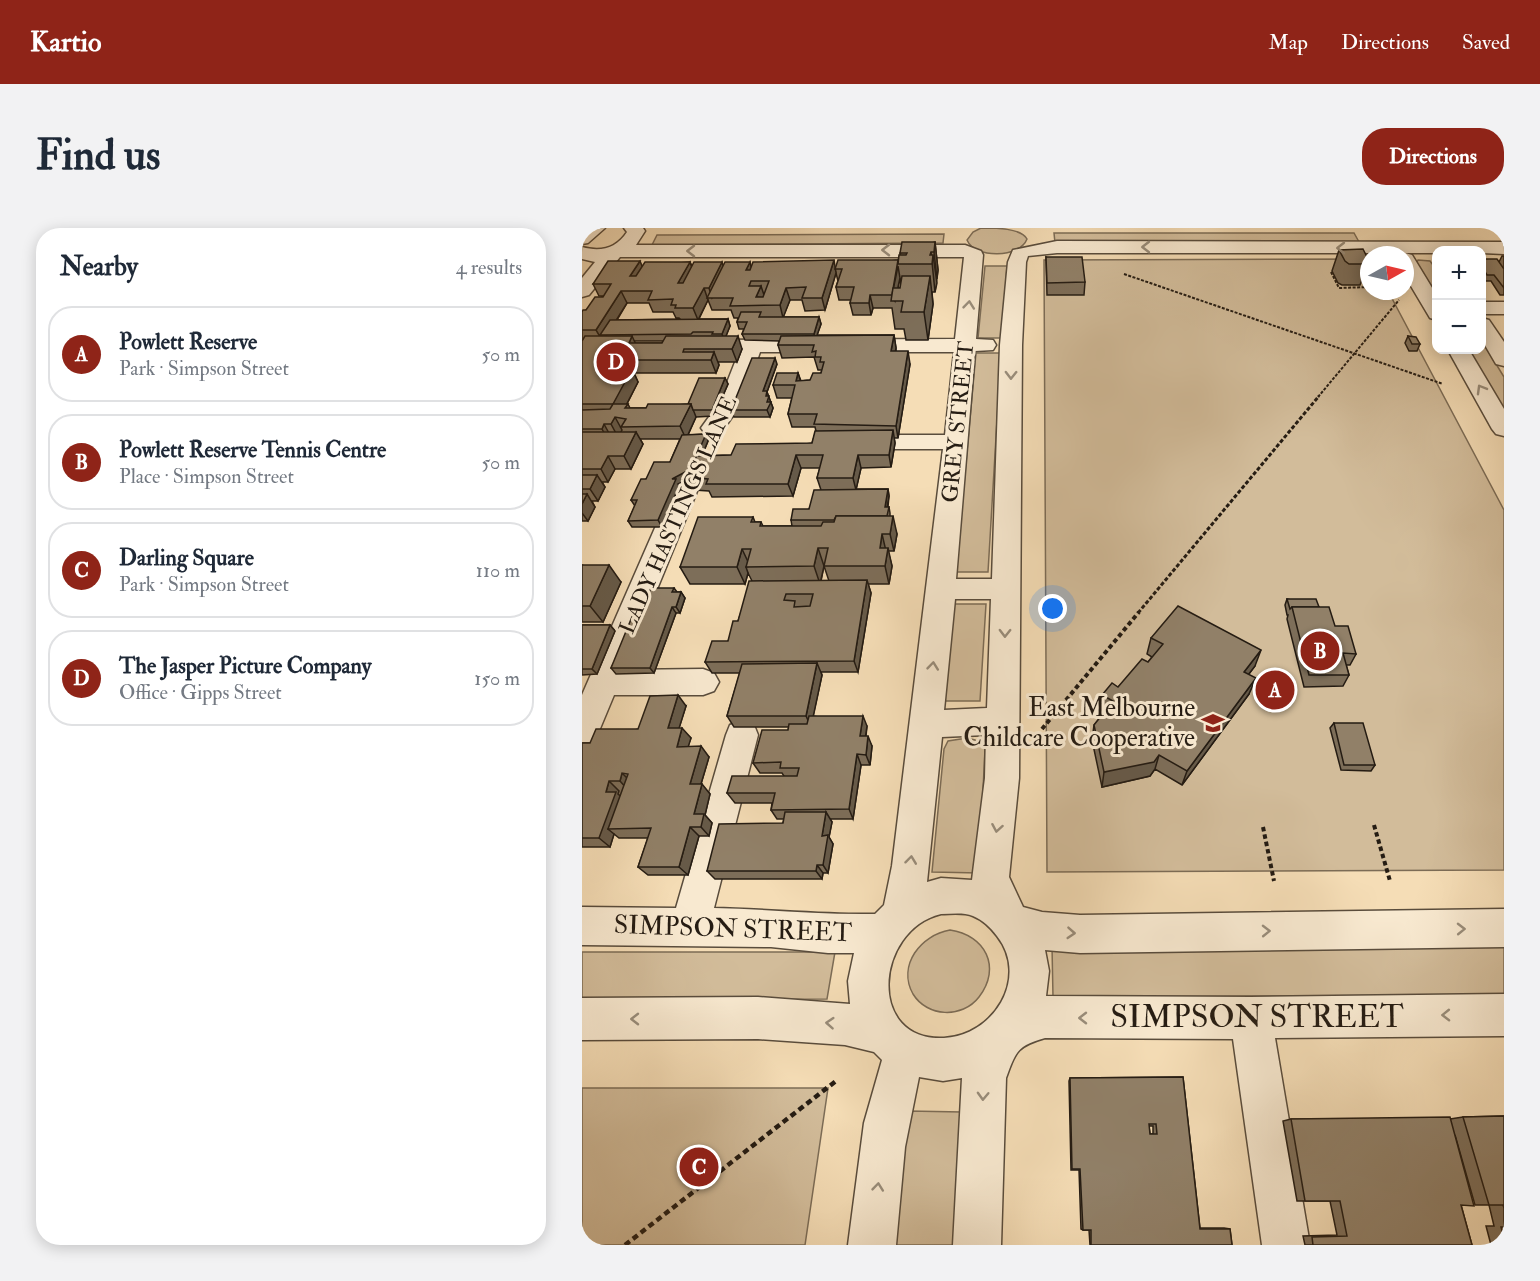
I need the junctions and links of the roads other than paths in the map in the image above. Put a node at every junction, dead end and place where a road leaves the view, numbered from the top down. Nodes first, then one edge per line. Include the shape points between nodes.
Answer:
1 (1387, 228) edge
2 (1426, 228) edge
3 (1482, 228) edge
4 (640, 230) edge
5 (586, 242) edge
6 (1397, 246) edge
7 (1437, 246) edge
8 (996, 248) edge
9 (1500, 248) edge
10 (1432, 250) edge
11 (614, 252) junction
12 (1414, 252) edge
13 (1360, 253) edge
14 (1414, 275) edge
15 (582, 291) edge
16 (1432, 305) edge
17 (1486, 308) edge
18 (1504, 308) edge
19 (1486, 330) edge
20 (965, 345) junction
21 (1011, 345) junction
22 (673, 346) edge
23 (752, 346) junction
24 (1460, 354) edge
25 (1504, 359) edge
26 (713, 428) dead end
27 (1504, 429) edge
28 (826, 442) edge
29 (956, 442) junction
30 (685, 489) dead end
31 (1006, 589) junction
32 (941, 590) junction
33 (703, 682) dead end
34 (604, 683) junction
35 (1003, 721) junction
36 (928, 724) junction
37 (582, 734) edge
38 (742, 735) edge
39 (1009, 919) junction
40 (892, 925) junction
41 (582, 926) edge
42 (690, 926) junction
43 (1504, 928) edge
44 (1504, 1015) edge
45 (1251, 1018) junction
46 (582, 1019) edge
47 (1004, 1034) junction
48 (896, 1043) junction
49 (872, 1245) edge
50 (977, 1245) edge
51 (1286, 1245) edge

1 - 6 street
2 - 7 street
3 - 9 street
4 - 11 street
5 - 11 street
8 -> 11 street
13 -> 8 street
20 -> 8 street, GREY STREET
8 - 21 street, GREY STREET via 1017,262
10 - 12 street
11 - 15 street
14 - 16 street
17 - 18 street
19 - 25 street
20 - 21 street
20 - 23 street
20 - 29 street, GREY STREET
21 -> 31 street, GREY STREET
22 - 23 street
23 - 26 street, LADY HASTINGS LANE via 730,404
27 -> 24 street
28 - 29 street
29 - 32 street, GREY STREET
30 - 34 street, LADY HASTINGS LANE
31 - 32 street
31 -> 35 street, GREY STREET
36 -> 32 street, GREY STREET
33 - 34 street
34 - 37 street, LADY HASTINGS LANE
35 - 36 street
35 -> 39 street, GREY STREET via 999,809 990,877
40 -> 36 street, GREY STREET via 909,876
38 - 42 street
39 - 40 street via 985,902 941,896 918,904
39 -> 43 street via 1042,931 1080,934
39 - 47 street via 1026,947 1030,974 1025,1002
40 - 42 street, SIMPSON STREET via 828,934
40 - 48 street via 872,957 868,985 873,1012
41 - 42 street, SIMPSON STREET
44 -> 45 street, SIMPSON STREET
45 -> 47 street, SIMPSON STREET via 1045,1017
45 - 51 street
48 -> 46 street via 845,1024 758,1018
47 - 48 street via 977,1054 953,1060 929,1060
47 -> 50 street via 984,1078
49 -> 48 street via 884,1131 895,1081

